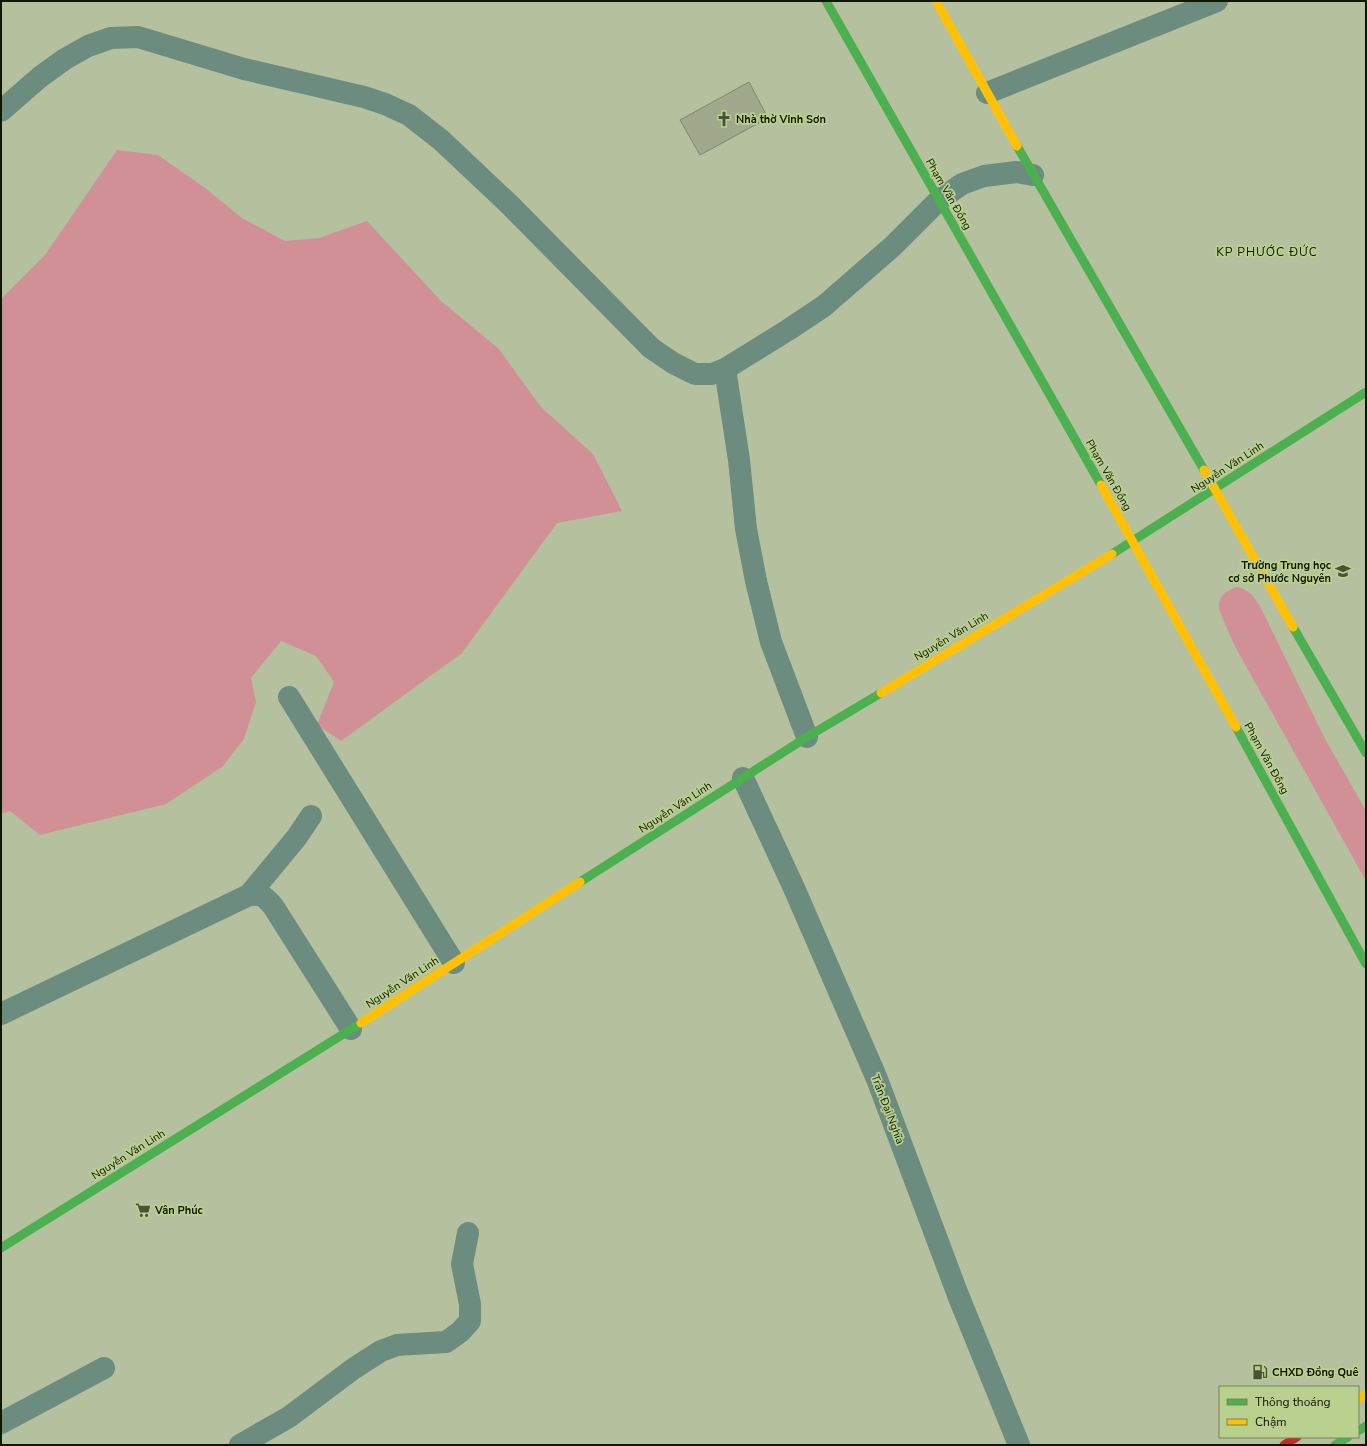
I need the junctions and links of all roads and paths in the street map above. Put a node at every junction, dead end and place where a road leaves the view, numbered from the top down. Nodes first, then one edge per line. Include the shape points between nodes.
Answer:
1 (826, 1) edge
2 (936, 1) edge
3 (1217, 1) edge
4 (987, 93) junction
5 (1, 111) edge
6 (1033, 175) junction
7 (939, 200) junction
8 (725, 369) junction
9 (1366, 392) edge
10 (1215, 490) junction
11 (1133, 541) junction
12 (289, 696) dead end
13 (807, 737) junction
14 (1366, 753) edge
15 (743, 778) junction
16 (311, 816) dead end
17 (249, 896) junction
18 (454, 963) junction
19 (1366, 964) edge
20 (1, 1014) edge
21 (351, 1029) junction
22 (468, 1233) dead end
23 (1, 1248) edge
24 (104, 1368) dead end
25 (1, 1423) edge
26 (1295, 1438) edge
27 (1346, 1438) edge
28 (240, 1445) edge
29 (1019, 1445) edge
30 (1284, 1445) edge
31 (1335, 1445) edge

1 - 7 street, Phạm Văn Đồng
2 - 4 street
3 - 4 street
4 - 6 street
5 - 8 street via 65,59 82,49 111,38 138,38 244,70 385,104 409,116 441,140 515,210 651,348 695,374 712,374
6 - 7 street via 1017,172 984,176 962,184
6 - 10 street
7 - 8 street via 887,251 824,306
7 - 11 street, Phạm Văn Đồng
8 - 13 street via 739,460 746,529 756,581 771,642
9 - 10 street, Nguyễn Văn Linh
10 - 11 street, Nguyễn Văn Linh
10 - 14 street
11 - 13 street, Nguyễn Văn Linh
11 - 19 street, Phạm Văn Đồng
12 - 18 street
13 - 15 street, Nguyễn Văn Linh
15 - 18 street, Nguyễn Văn Linh
15 - 29 street, Trần Đại Nghĩa via 877,1079 958,1295
16 - 17 street
17 - 20 street
17 - 21 street via 264,896 273,906
18 - 21 street, Nguyễn Văn Linh
21 - 23 street, Nguyễn Văn Linh
22 - 28 street via 462,1264 470,1304 470,1321 460,1332 446,1342 397,1345 381,1351 353,1368 289,1417
24 - 25 street
26 - 30 street
27 - 31 street

